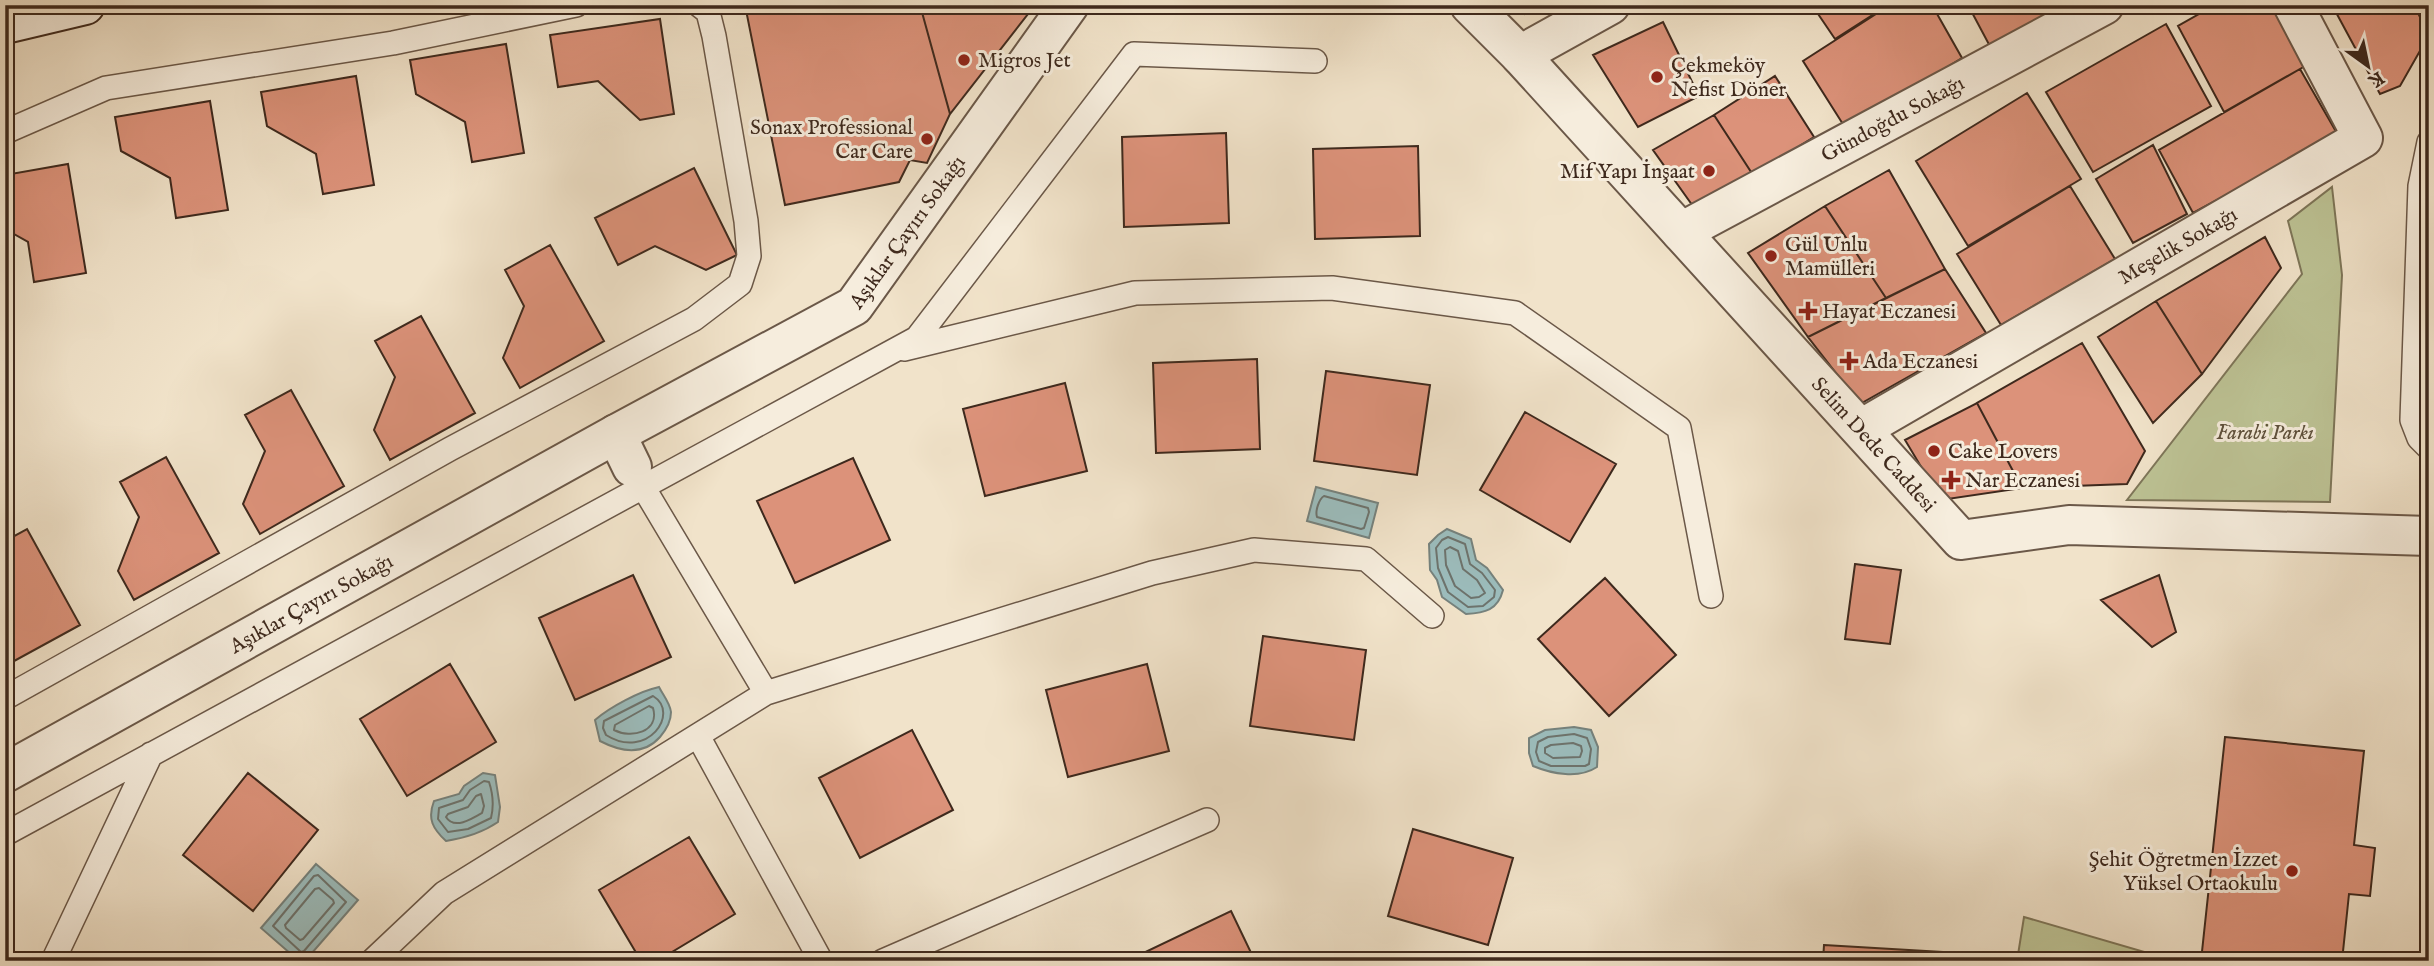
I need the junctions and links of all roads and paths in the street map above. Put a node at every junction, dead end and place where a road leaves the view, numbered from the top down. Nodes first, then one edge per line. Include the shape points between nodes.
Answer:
1 (85, 5) edge
2 (576, 5) edge
3 (699, 5) edge
4 (1069, 5) edge
5 (1470, 5) edge
6 (1610, 5) edge
7 (2105, 5) edge
8 (2293, 5) edge
9 (5, 24) edge
10 (1520, 55) junction
11 (1315, 61) dead end
12 (5, 132) edge
13 (2429, 142) edge
14 (1681, 232) junction
15 (891, 352) junction
16 (1861, 429) junction
17 (2429, 448) edge
18 (630, 463) junction
19 (2429, 536) edge
20 (1711, 596) dead end
21 (1432, 616) dead end
22 (766, 694) junction
23 (5, 698) edge
24 (698, 736) junction
25 (151, 754) junction
26 (5, 773) edge
27 (1208, 820) dead end
28 (5, 834) edge
29 (53, 961) edge
30 (372, 961) edge
31 (821, 961) edge
32 (883, 961) edge

1 - 9 street
2 - 12 lane via 393,43 106,88
3 - 23 lane via 708,12 714,36 746,220 750,256 740,284 694,319 450,449
4 - 18 street, Aşıklar Çayırı Sokağı via 854,306
5 - 10 street, Selim Dede Caddesi
6 - 10 street
7 - 14 street, Gündoğdu Sokağı
8 - 16 street, Meşelik Sokağı via 2363,138
10 - 14 street, Selim Dede Caddesi
11 - 15 lane via 1134,54 917,338
13 - 17 lane via 2420,186 2412,420
14 - 16 street, Selim Dede Caddesi
15 - 18 lane
15 - 20 lane via 1135,293 1332,288 1515,313 1679,428
16 - 19 street, Selim Dede Caddesi via 1961,540 2069,524
18 - 22 lane
18 - 25 lane
18 - 26 street, Aşıklar Çayırı Sokağı
21 - 22 lane via 1366,559 1255,550 1152,573
22 - 24 lane
24 - 30 lane via 444,893
24 - 31 lane
25 - 28 lane
25 - 29 lane
27 - 32 lane

